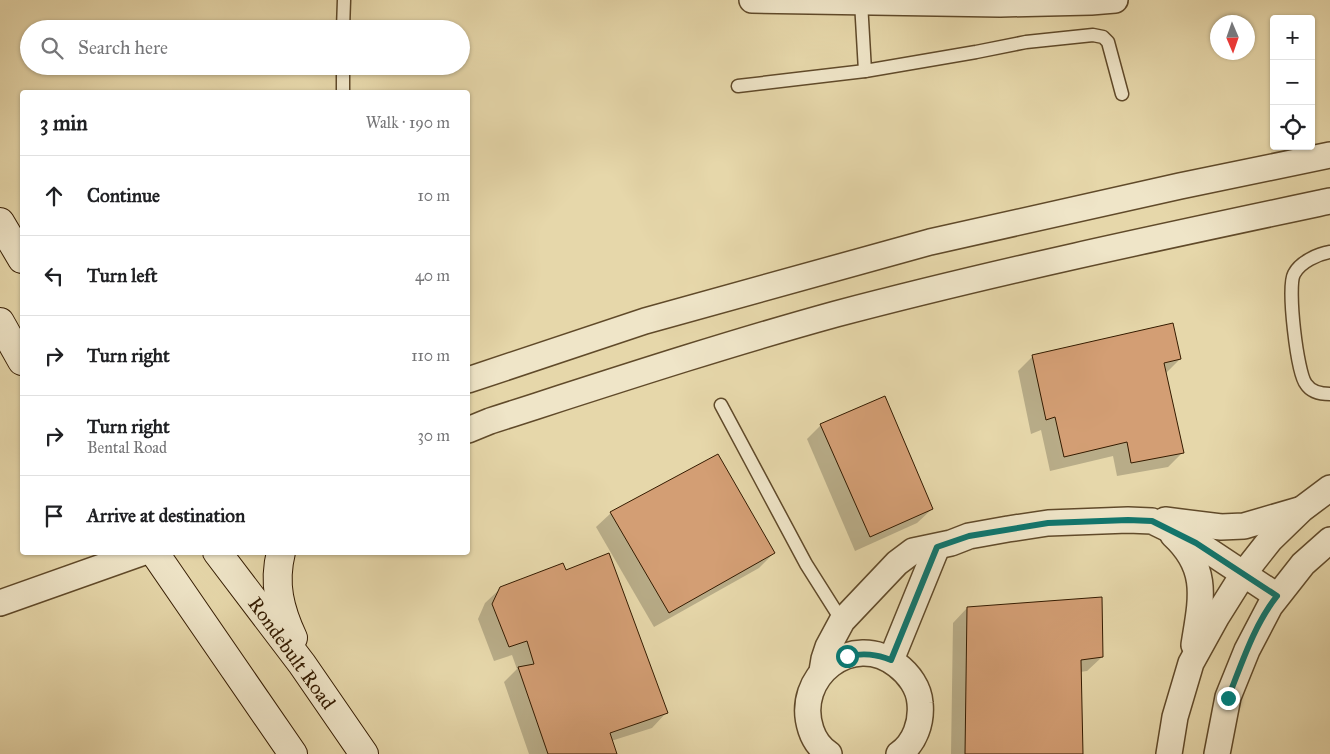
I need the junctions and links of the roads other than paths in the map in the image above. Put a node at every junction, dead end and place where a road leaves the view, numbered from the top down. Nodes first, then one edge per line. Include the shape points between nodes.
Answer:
1 (344, 0) edge
2 (752, 0) edge
3 (1115, 0) edge
4 (861, 2) junction
5 (344, 20) edge
6 (865, 71) junction
7 (343, 75) edge
8 (738, 86) dead end
9 (343, 90) edge
10 (1122, 94) dead end
11 (1330, 155) edge
12 (1330, 201) edge
13 (0, 222) edge
14 (1330, 252) edge
15 (20, 256) edge
16 (0, 322) edge
17 (20, 357) edge
18 (470, 379) edge
19 (1330, 394) edge
20 (721, 405) dead end
21 (470, 429) edge
22 (1330, 488) edge
23 (1302, 509) junction
24 (1157, 523) junction
25 (1330, 540) edge
26 (937, 547) junction
27 (135, 555) edge
28 (156, 555) edge
29 (219, 555) edge
30 (281, 555) edge
31 (1244, 573) junction
32 (1277, 596) junction
33 (0, 602) edge
34 (842, 621) junction
35 (891, 660) junction
36 (1191, 662) junction
37 (302, 664) junction
38 (822, 671) junction
39 (293, 754) edge
40 (364, 754) edge
41 (829, 754) edge
42 (899, 754) edge
43 (1168, 754) edge
44 (1217, 754) edge

1 - 5 lane
2 - 4 street
3 - 4 street via 1000,4
4 - 6 lane
6 - 8 lane
6 - 10 lane via 1026,42 1093,35 1108,42
7 - 9 lane
11 - 18 street via 930,242 645,321
12 - 21 street via 970,281 835,315 659,367
13 - 15 main road
14 - 19 lane via 1306,262 1294,273 1291,309 1305,383 1312,390
16 - 17 main road
20 - 34 lane via 806,564
22 - 23 street
23 - 24 street via 1244,526 1221,527 1170,520
23 - 31 street via 1270,540
24 - 26 street via 1128,520 1048,523 969,536
24 - 31 street
24 - 36 street via 1179,540 1198,572 1201,588
25 - 32 street via 1303,564
26 - 34 street via 913,552 897,563
26 - 35 street
27 - 33 street
28 - 39 main road
29 - 37 main road, Rondebult Road
30 - 37 main road via 278,595
31 - 32 street
31 - 36 street
32 - 44 street via 1246,650 1228,698
34 - 38 street via 828,647
35 - 38 street via 877,655 847,656
35 - 42 street via 915,685 920,702 920,720 914,736
36 - 43 street
37 - 40 main road, Rondebult Road
38 - 41 street via 812,686 807,703 808,720 814,737

